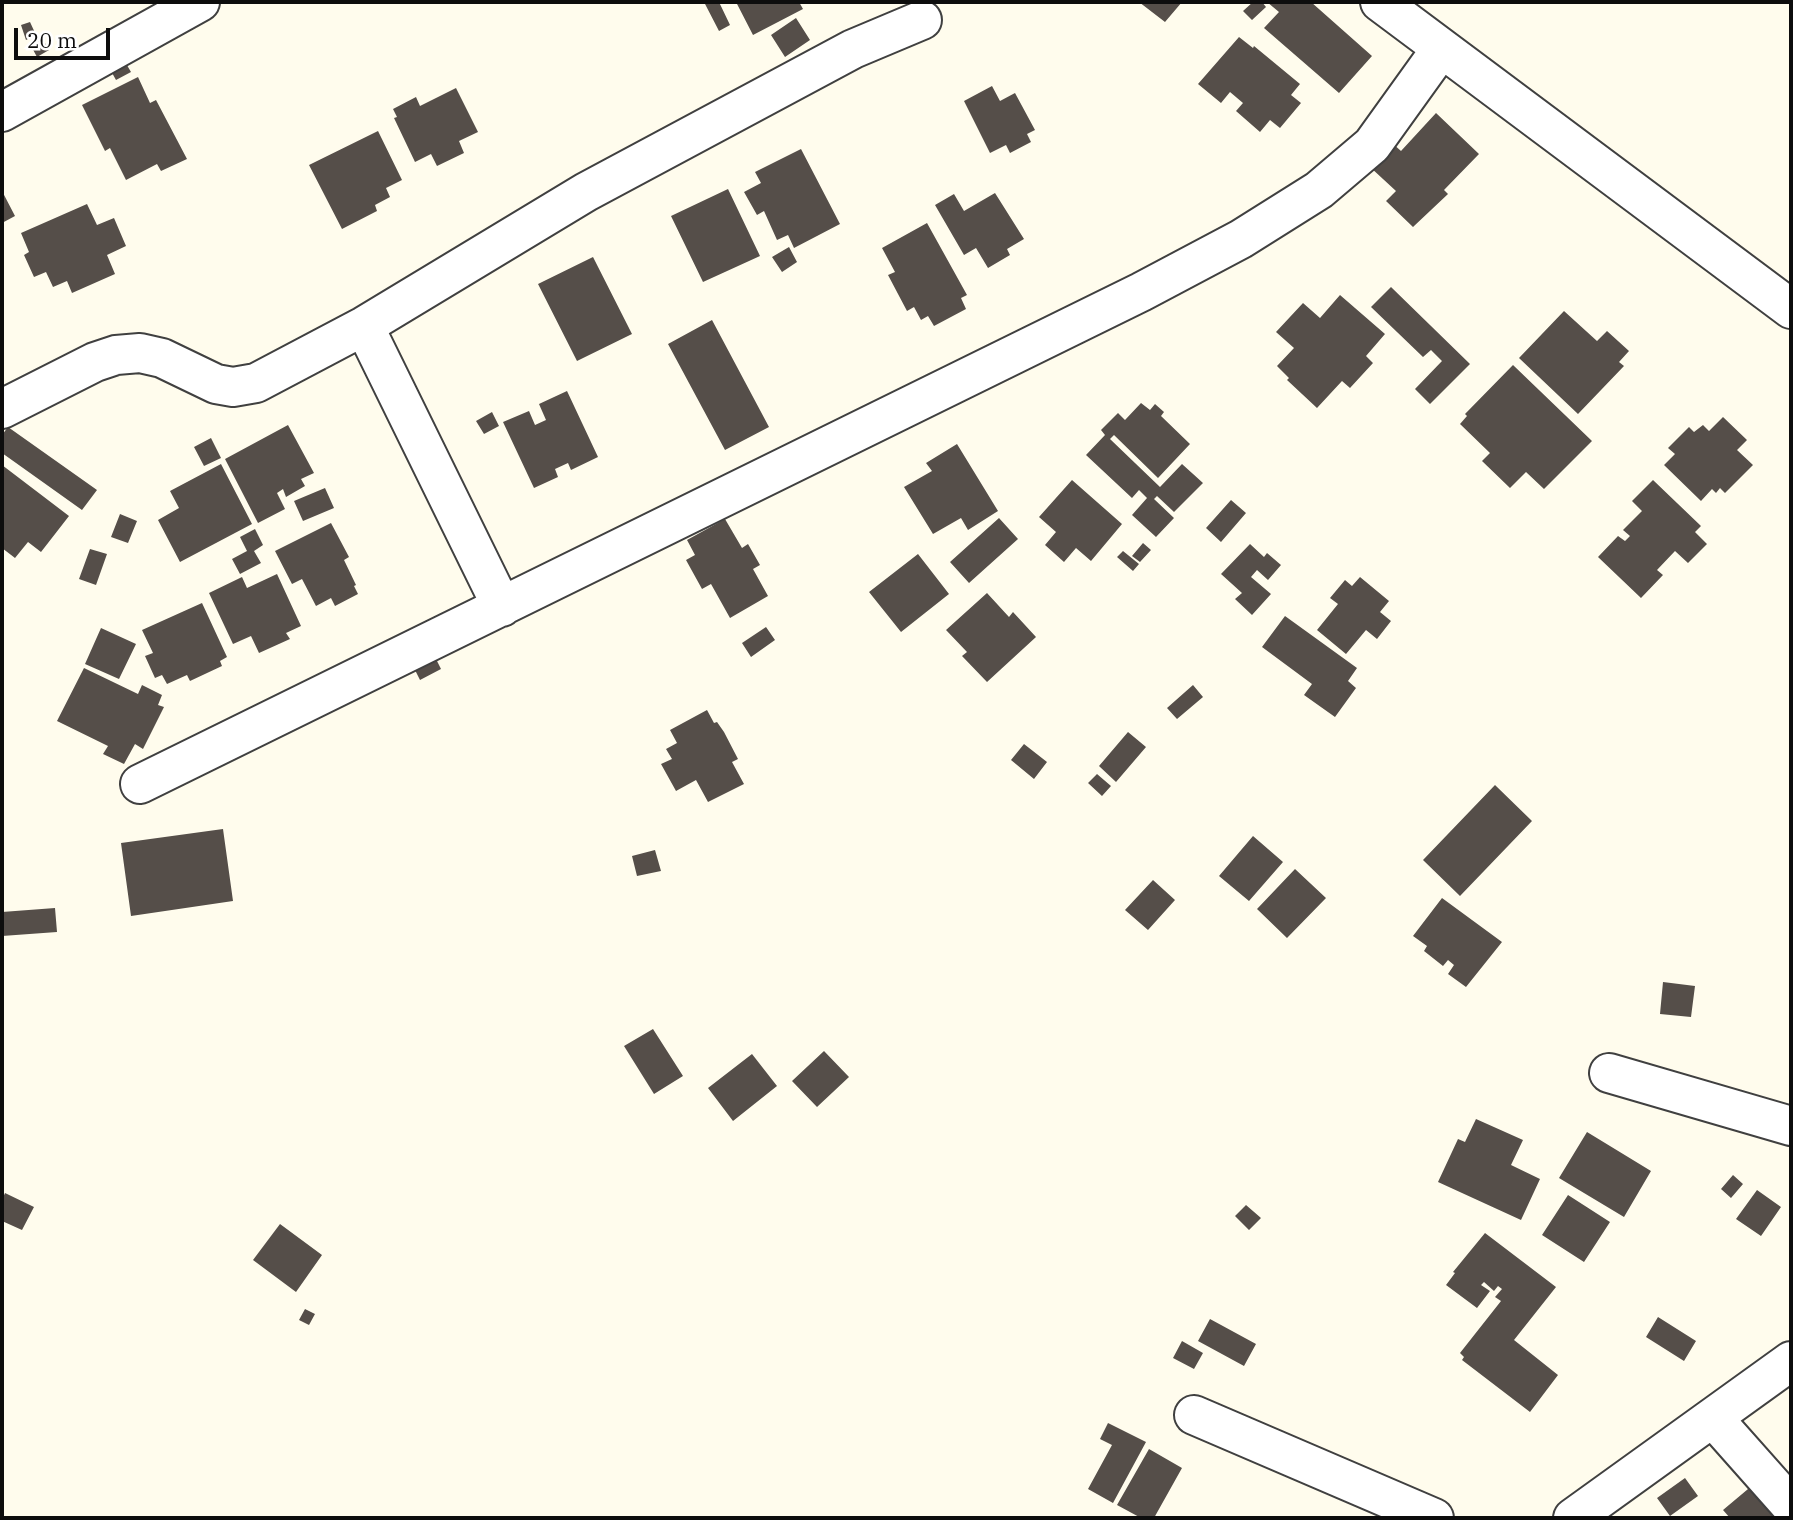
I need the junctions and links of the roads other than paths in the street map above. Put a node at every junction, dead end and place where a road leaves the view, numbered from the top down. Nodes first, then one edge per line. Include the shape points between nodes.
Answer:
1 (200, 2) edge
2 (1390, 5) edge
3 (922, 20) dead end
4 (1441, 49) junction
5 (2, 112) edge
6 (1791, 309) edge
7 (364, 326) junction
8 (2, 408) edge
9 (502, 607) junction
10 (140, 784) dead end
11 (1609, 1073) dead end
12 (1791, 1126) edge
13 (1791, 1361) edge
14 (1194, 1415) dead end
15 (1713, 1419) junction
16 (1791, 1506) edge
17 (1434, 1518) edge
18 (1573, 1518) edge

1 - 5 street
2 - 4 street
3 - 7 street via 853,49 586,192
4 - 6 street
4 - 9 street via 1372,145 1319,190 1241,239
7 - 8 street via 256,383 216,384 162,358 140,353 116,355
7 - 9 street
9 - 10 street
11 - 12 street
13 - 15 street
14 - 17 street
15 - 16 street
15 - 18 street

